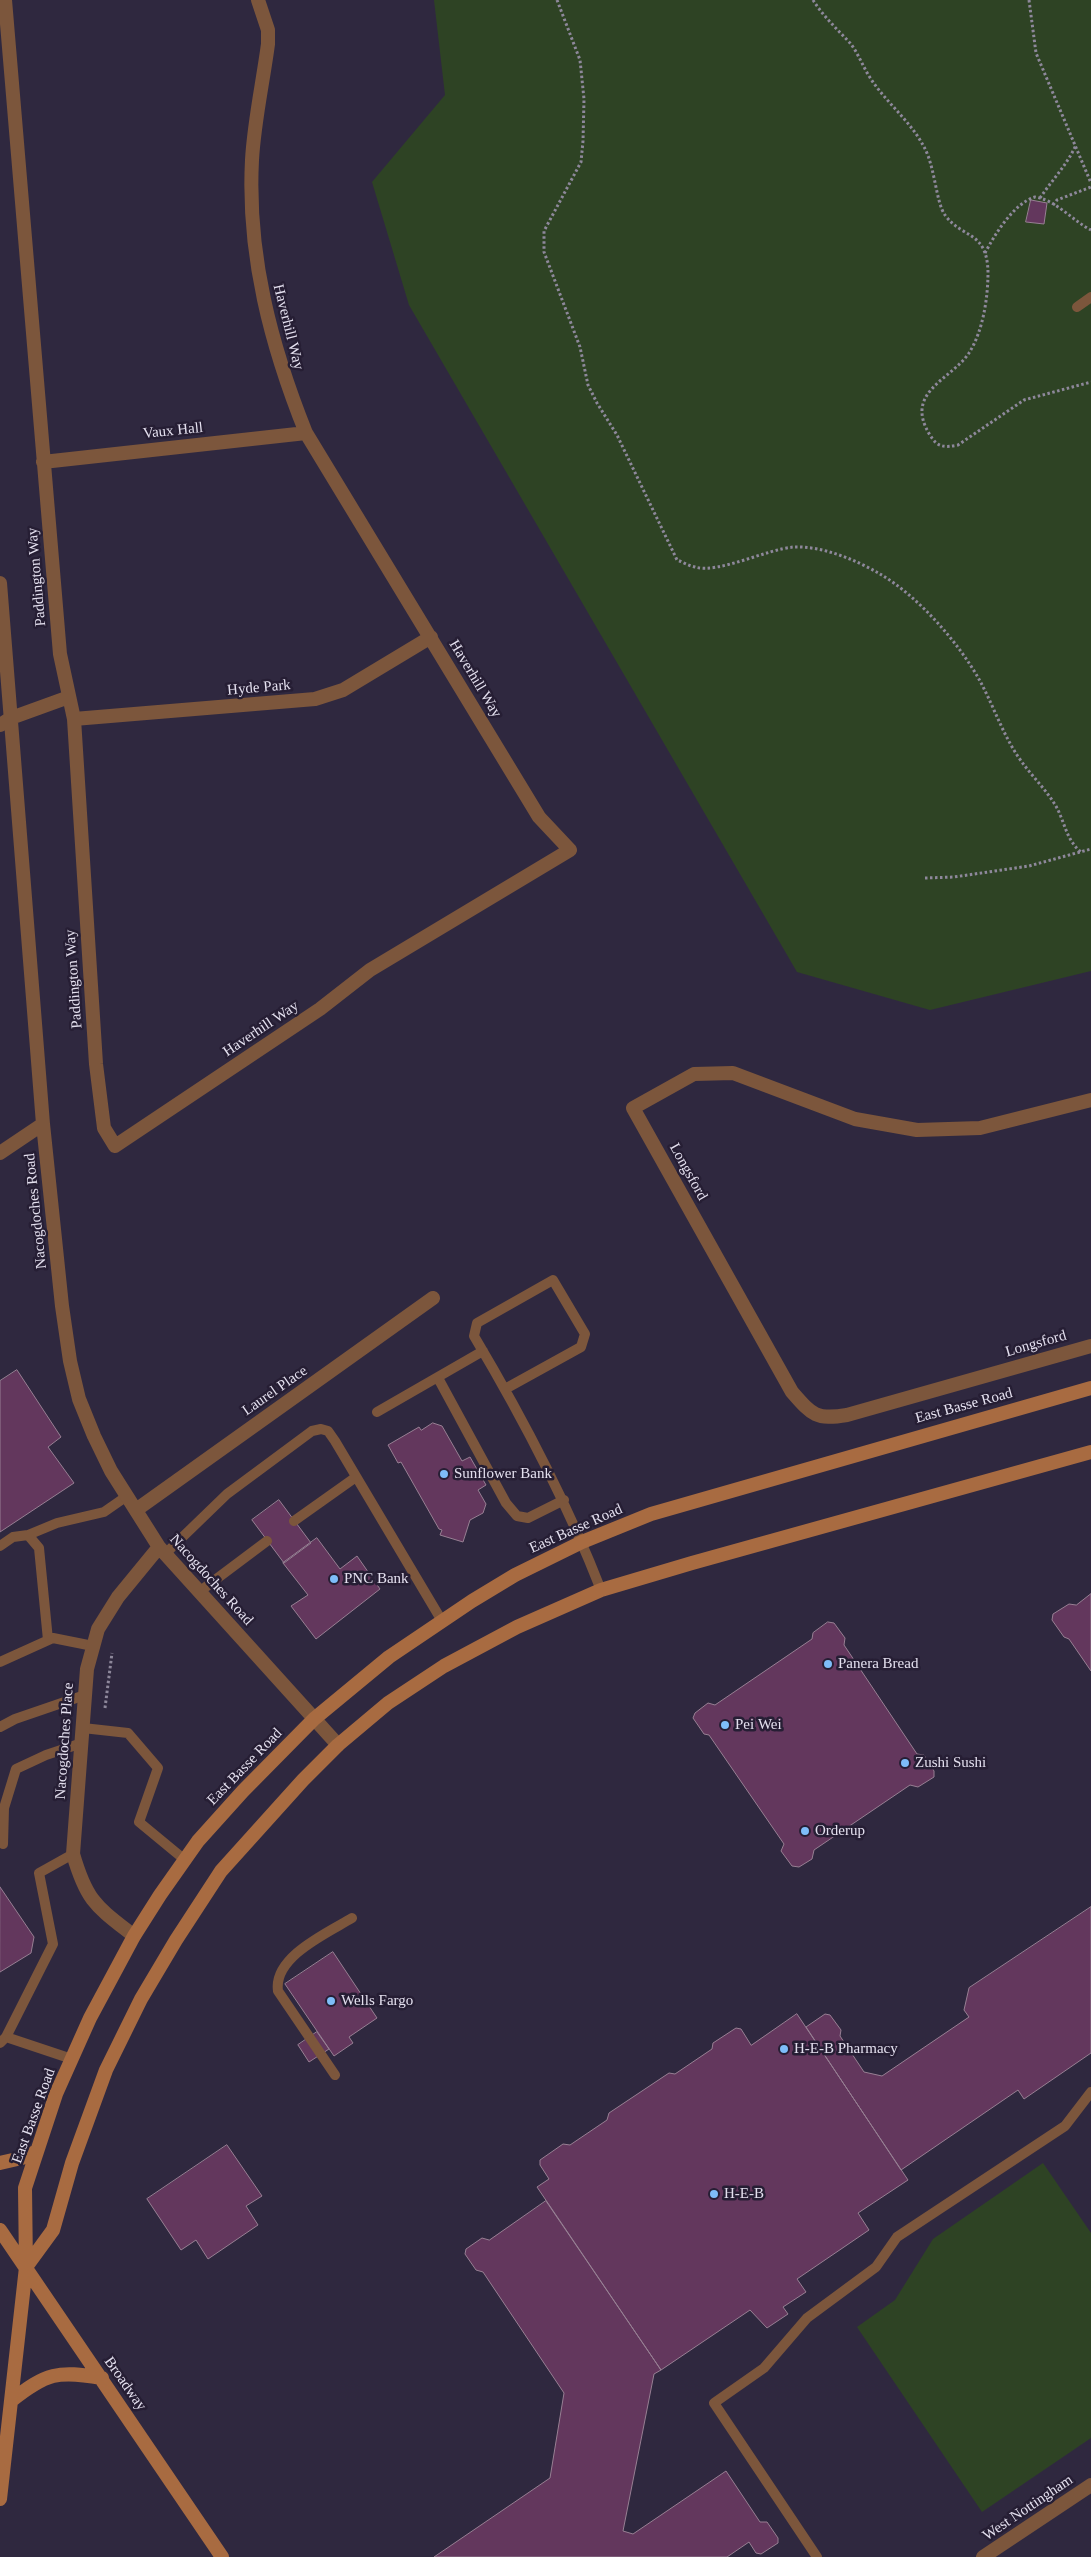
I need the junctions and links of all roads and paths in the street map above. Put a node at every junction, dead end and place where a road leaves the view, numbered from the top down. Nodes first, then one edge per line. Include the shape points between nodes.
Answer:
1 (5, 0) edge
2 (258, 0) edge
3 (557, 0) edge
4 (813, 0) edge
5 (1029, 0) edge
6 (1077, 145) junction
7 (1091, 183) edge
8 (1091, 187) edge
9 (1040, 198) junction
10 (1053, 205) junction
11 (1091, 230) edge
12 (985, 253) junction
13 (1091, 296) edge
14 (1077, 307) dead end
15 (1091, 382) edge
16 (306, 433) junction
17 (43, 462) junction
18 (0, 584) edge
19 (431, 637) junction
20 (69, 697) junction
21 (74, 719) junction
22 (5, 721) edge
23 (1091, 849) edge
24 (1081, 852) junction
25 (925, 878) dead end
26 (1091, 1100) edge
27 (43, 1124) junction
28 (115, 1146) joint
29 (0, 1153) edge
30 (432, 1298) dead end
31 (1091, 1346) edge
32 (483, 1351) junction
33 (438, 1378) junction
34 (1091, 1388) edge
35 (505, 1390) junction
36 (377, 1412) dead end
37 (1091, 1452) edge
38 (356, 1477) junction
39 (127, 1496) junction
40 (564, 1500) junction
41 (136, 1510) junction
42 (294, 1521) dead end
43 (28, 1535) junction
44 (267, 1541) dead end
45 (582, 1542) junction
46 (0, 1546) edge
47 (162, 1551) junction
48 (601, 1590) junction
49 (199, 1592) junction
50 (442, 1621) junction
51 (48, 1640) junction
52 (93, 1646) junction
53 (112, 1653) dead end
54 (0, 1662) edge
55 (85, 1695) junction
56 (105, 1708) dead end
57 (314, 1719) junction
58 (0, 1727) edge
59 (83, 1728) junction
60 (82, 1743) junction
61 (338, 1745) junction
62 (3, 1844) dead end
63 (73, 1854) junction
64 (185, 1860) junction
65 (352, 1918) dead end
66 (134, 1936) junction
67 (3, 2040) edge
68 (72, 2059) junction
69 (335, 2076) dead end
70 (1091, 2092) edge
71 (37, 2151) junction
72 (0, 2163) edge
73 (0, 2230) edge
74 (26, 2267) junction
75 (102, 2378) junction
76 (11, 2401) junction
77 (1091, 2485) edge
78 (0, 2498) edge
79 (222, 2557) edge
80 (817, 2557) edge
81 (983, 2557) edge

1 - 17 street, Paddington Way
2 - 16 street, Haverhill Way via 268,30 268,44 252,158 256,258 270,328 285,380
3 - 24 path via 581,66 583,141 581,162 544,231 544,252 580,347 588,384 617,435 678,560 696,568 716,567 796,547 830,553 865,567 898,587 962,653 1017,755 1055,804 1072,845
4 - 12 path via 852,45 872,81 911,126 924,147 933,166 944,215 970,233
5 - 6 path via 1036,53
6 - 7 path
6 - 9 path
8 - 10 path via 1057,200
9 - 10 path
9 - 12 path via 1030,198 1001,225
10 - 11 path
12 - 15 path via 988,272 986,298 976,336 968,353 940,379 923,402 926,430 935,443 945,448 958,445 1024,400
13 - 14 lane
16 - 17 street, Vaux Hall
16 - 19 street, Haverhill Way
17 - 20 street, Paddington Way via 60,654
18 - 22 street, Nacogdoches Road
19 - 21 street, Hyde Park via 343,690 315,699
19 - 28 street, Haverhill Way via 539,816 570,850 370,970 320,1009
20 - 21 street, Paddington Way
20 - 22 street
21 - 28 street, Paddington Way via 96,1064 104,1128
22 - 27 street, Nacogdoches Road
23 - 24 path
24 - 25 path via 991,873
26 - 31 street, Longsford via 980,1128 917,1130 855,1119 733,1073 694,1074 633,1108 792,1392 809,1412 820,1417 847,1415
27 - 29 street
27 - 39 street, Nacogdoches Road via 70,1361 94,1436
30 - 41 street, Laurel Place
32 - 33 lane
32 - 35 lane
32 - 35 lane via 474,1336 477,1323 553,1280 585,1334 581,1347
33 - 36 lane
33 - 40 lane via 506,1503 517,1516 528,1518
34 - 45 main road, East Basse Road via 651,1514
35 - 40 lane
37 - 48 main road
38 - 42 lane
38 - 47 lane via 328,1431 312,1431 227,1494
38 - 50 lane
39 - 41 street, Nacogdoches Road
39 - 43 lane via 104,1512 57,1523
40 - 45 lane
41 - 47 street, Nacogdoches Road
43 - 46 lane via 14,1537
43 - 51 lane via 39,1548
44 - 49 lane
45 - 48 lane
45 - 50 main road, East Basse Road via 515,1575
47 - 49 street, Nacogdoches Road
47 - 52 street, Nacogdoches Place via 118,1597 98,1629
48 - 61 main road via 517,1627 444,1666 388,1703
49 - 57 street, Nacogdoches Road
50 - 57 main road, East Basse Road via 388,1657
51 - 52 lane via 53,1638
51 - 54 lane
52 - 55 street, Nacogdoches Place
53 - 56 path
55 - 58 lane
55 - 59 street, Nacogdoches Place
57 - 61 street, Nacogdoches Road
57 - 64 main road, East Basse Road via 243,1791
59 - 60 street, Nacogdoches Place
59 - 64 lane via 128,1733 158,1768 139,1822
60 - 62 lane via 16,1769 4,1808
60 - 63 street, Nacogdoches Place
61 - 74 main road via 221,1871 176,1940 141,1999 106,2070 72,2163 53,2230
63 - 66 street, Nacogdoches Place via 82,1883 95,1904
63 - 67 lane via 39,1874 53,1944
64 - 66 main road, East Basse Road
65 - 69 lane via 292,1956 277,1982 278,1991
66 - 68 main road, East Basse Road
67 - 68 lane
68 - 71 main road, East Basse Road via 56,2094
70 - 80 lane via 1065,2126 897,2237 876,2267 807,2318 764,2368 714,2403
71 - 72 main road
71 - 74 main road, East Basse Road via 26,2188
73 - 74 main road, Broadway
74 - 75 main road, Broadway
74 - 76 main road
75 - 76 main road via 74,2373 50,2376
75 - 79 main road, Broadway
76 - 78 main road
77 - 81 street, West Nottingham

